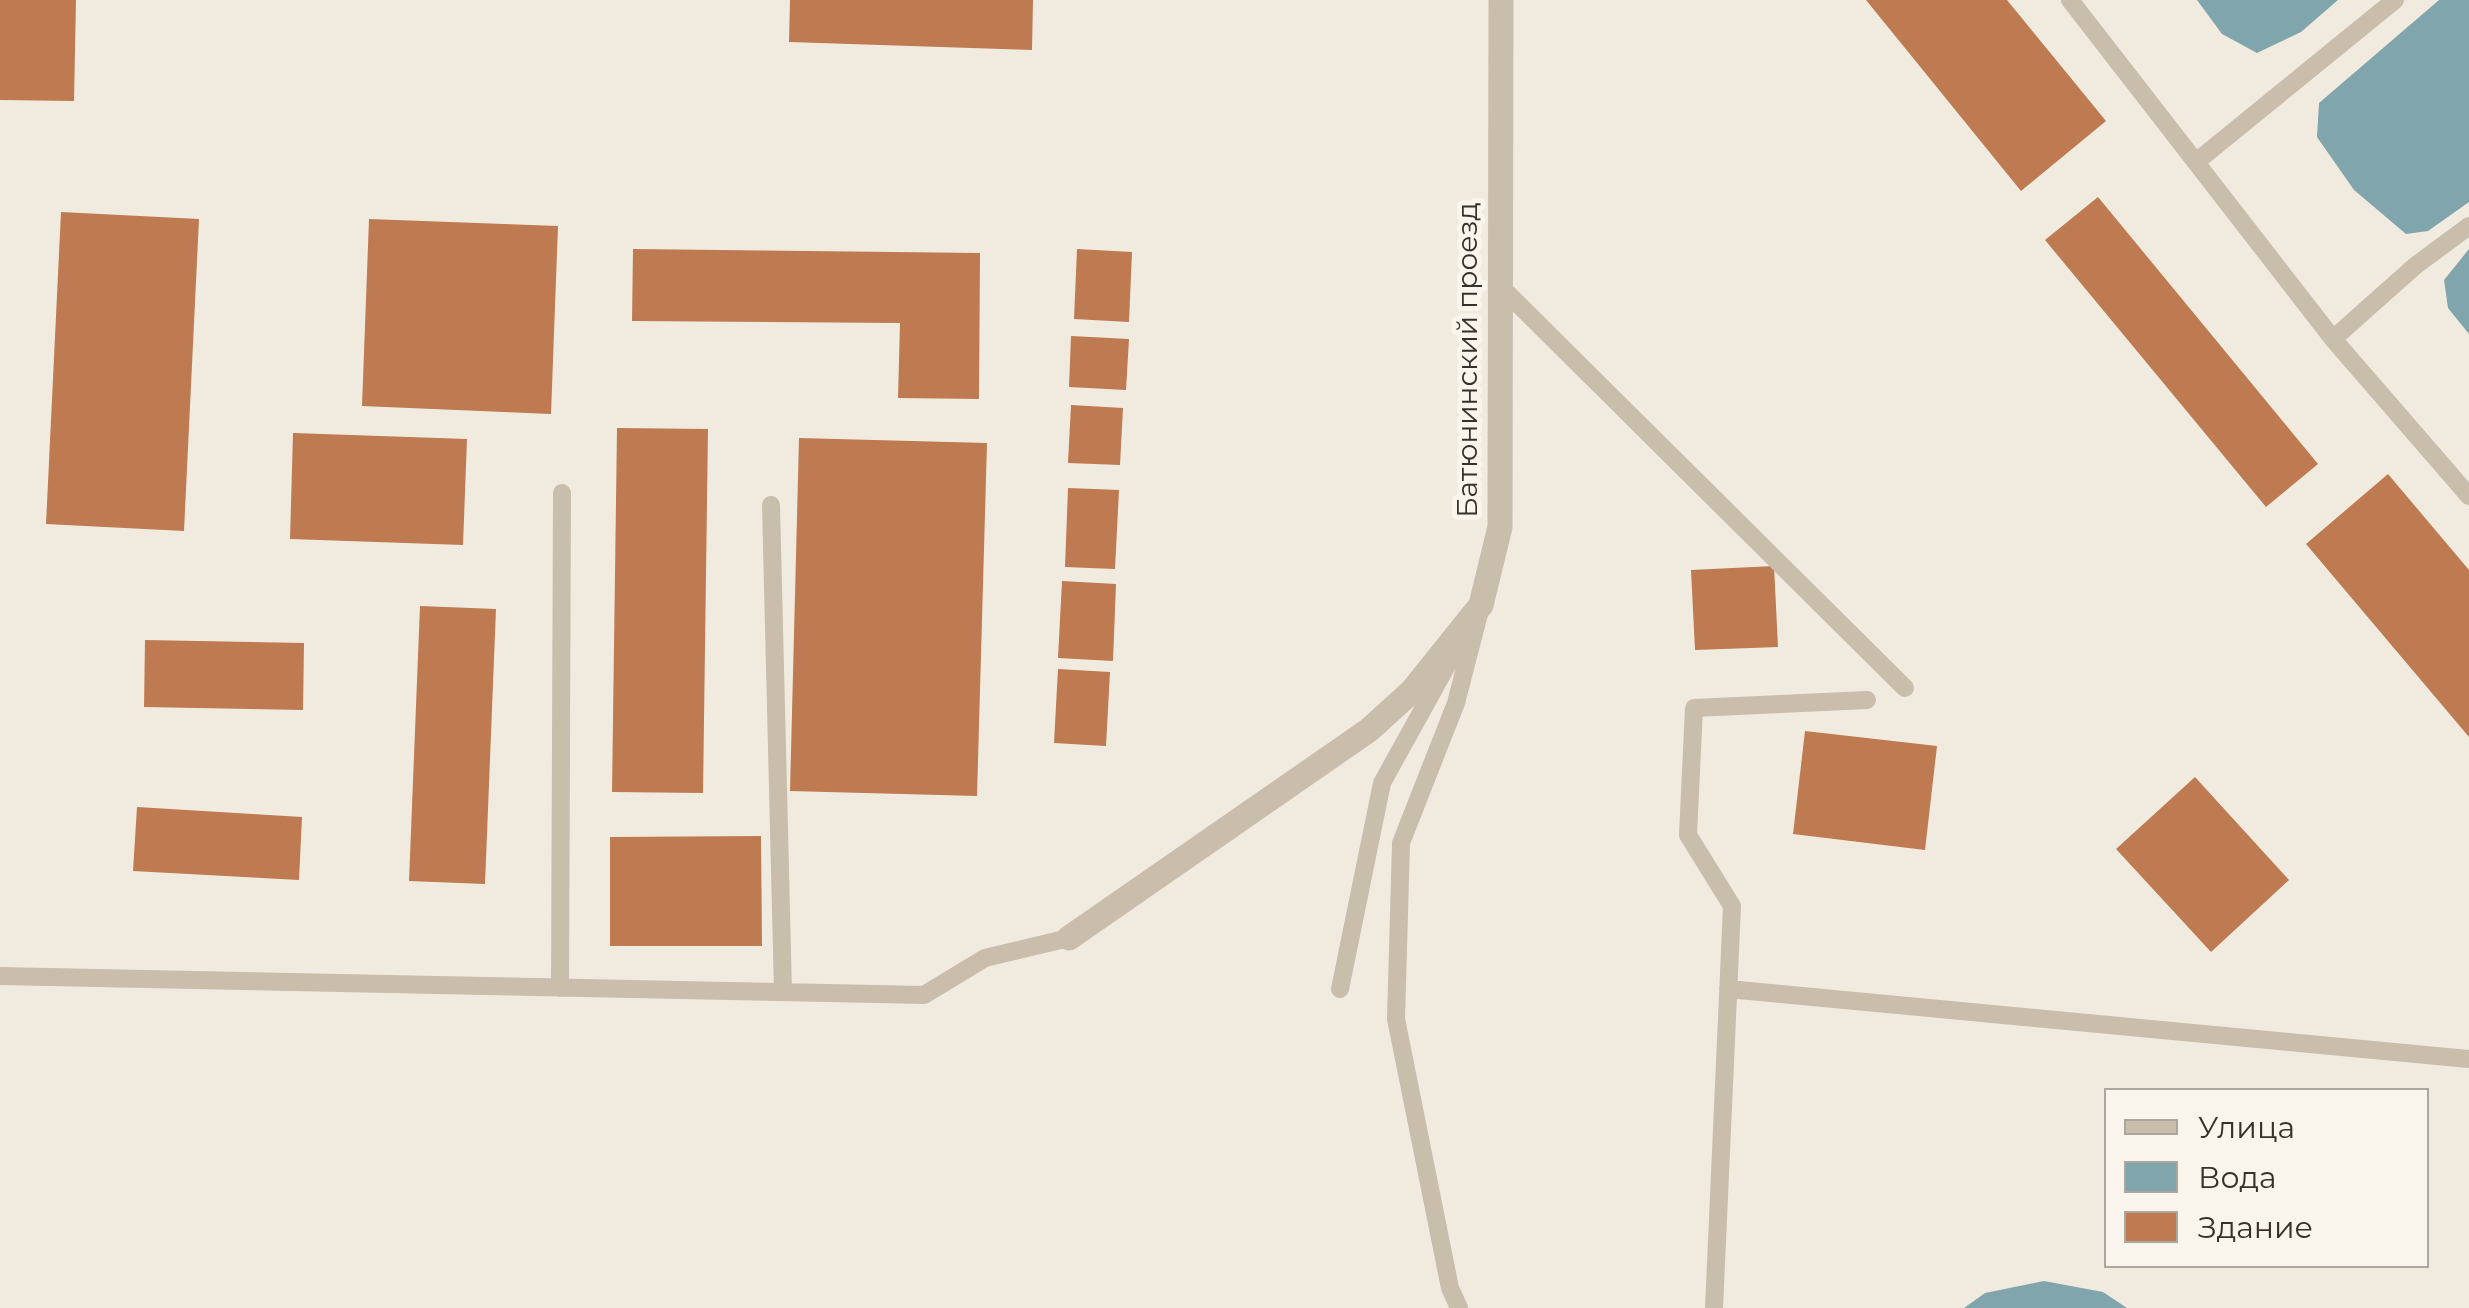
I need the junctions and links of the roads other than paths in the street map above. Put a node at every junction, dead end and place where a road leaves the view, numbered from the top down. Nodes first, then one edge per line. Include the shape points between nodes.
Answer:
1 (1501, 0) edge
2 (2070, 0) edge
3 (2394, 0) edge
4 (2196, 162) junction
5 (2469, 226) edge
6 (1500, 286) junction
7 (2333, 340) junction
8 (562, 492) dead end
9 (2469, 496) edge
10 (771, 505) dead end
11 (1482, 604) junction
12 (1905, 688) dead end
13 (1867, 700) dead end
14 (1069, 938) joint
15 (0, 976) edge
16 (560, 988) junction
17 (1340, 989) dead end
18 (1728, 989) junction
19 (783, 992) junction
20 (2469, 1059) edge
21 (1459, 1308) edge
22 (1714, 1308) edge

1 - 6 street, Батюнинский проезд
2 - 4 lane
3 - 4 lane
4 - 7 lane
5 - 7 lane
6 - 11 street, Батюнинский проезд via 1500,527
6 - 12 lane
7 - 9 lane
8 - 16 lane
10 - 19 lane
11 - 14 street, Батюнинский проезд via 1412,691 1369,730
11 - 17 lane via 1382,782
11 - 21 lane via 1456,703 1401,844 1396,1019
13 - 18 lane via 1694,708 1688,835 1732,906
14 - 19 lane via 985,958 924,995
15 - 16 lane
16 - 19 lane
18 - 20 lane
18 - 22 lane

